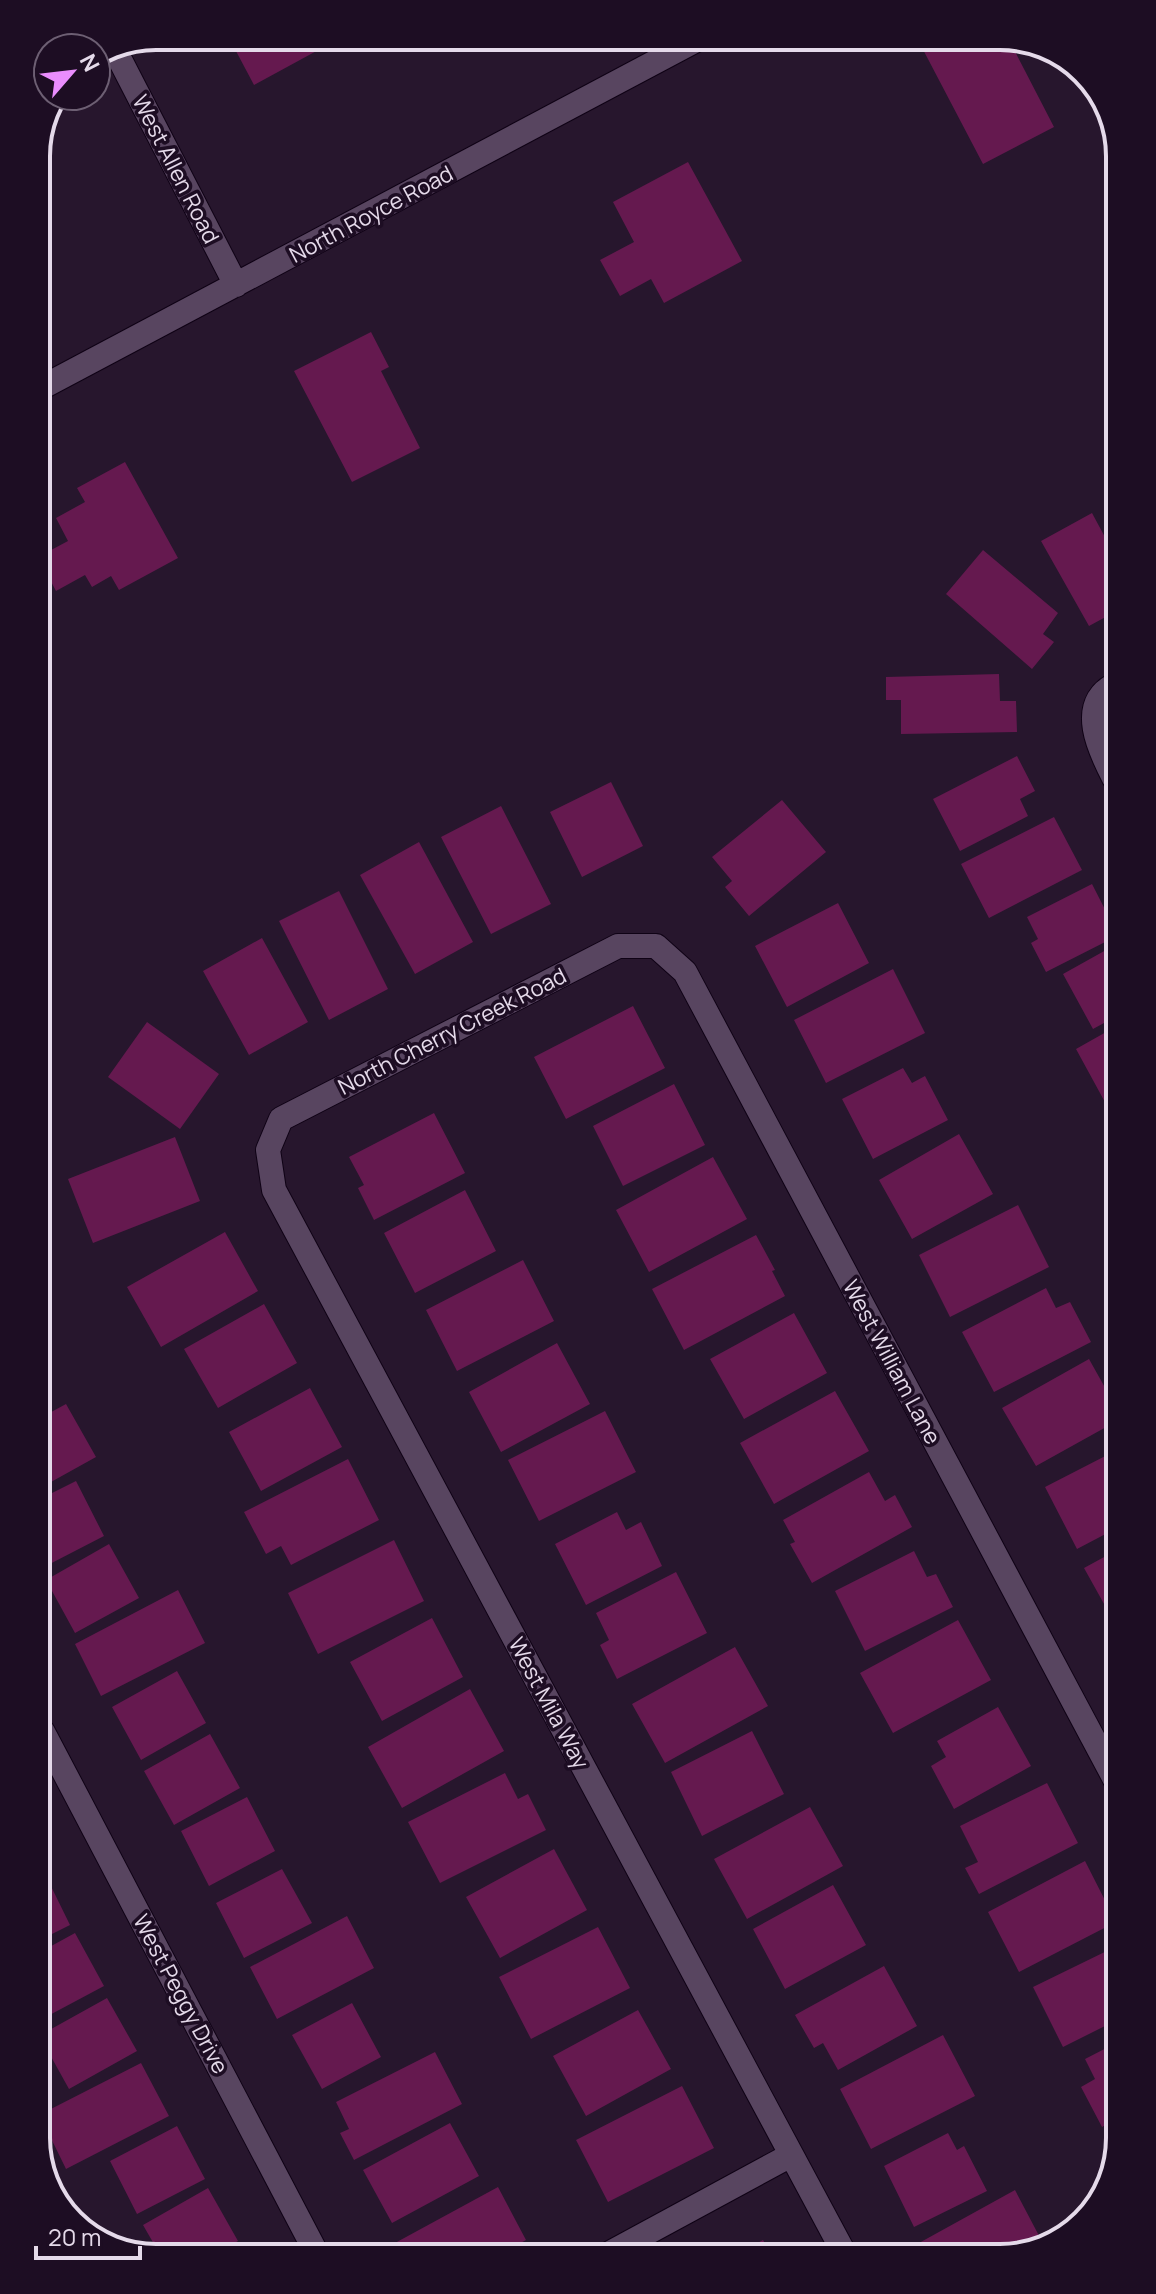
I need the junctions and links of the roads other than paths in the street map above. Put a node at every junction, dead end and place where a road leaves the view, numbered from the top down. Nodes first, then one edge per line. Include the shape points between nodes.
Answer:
1 (678, 50) edge
2 (119, 57) edge
3 (236, 285) junction
4 (50, 383) edge
5 (1106, 690) edge
6 (1106, 762) edge
7 (656, 946) joint
8 (268, 1150) joint
9 (50, 1745) edge
10 (1106, 1762) edge
11 (791, 2155) junction
12 (312, 2244) edge
13 (627, 2244) edge
14 (839, 2244) edge

1 - 3 street, North Royce Road
2 - 3 street, West Allen Road
3 - 4 street, North Royce Road
5 - 6 street via 1093,711
7 - 8 street, North Cherry Creek Road via 618,946 281,1119
7 - 10 street, West William Lane via 685,972
8 - 11 street, West Mila Way via 274,1190
9 - 12 street, West Peggy Drive
11 - 13 street
11 - 14 street, West Mila Way

